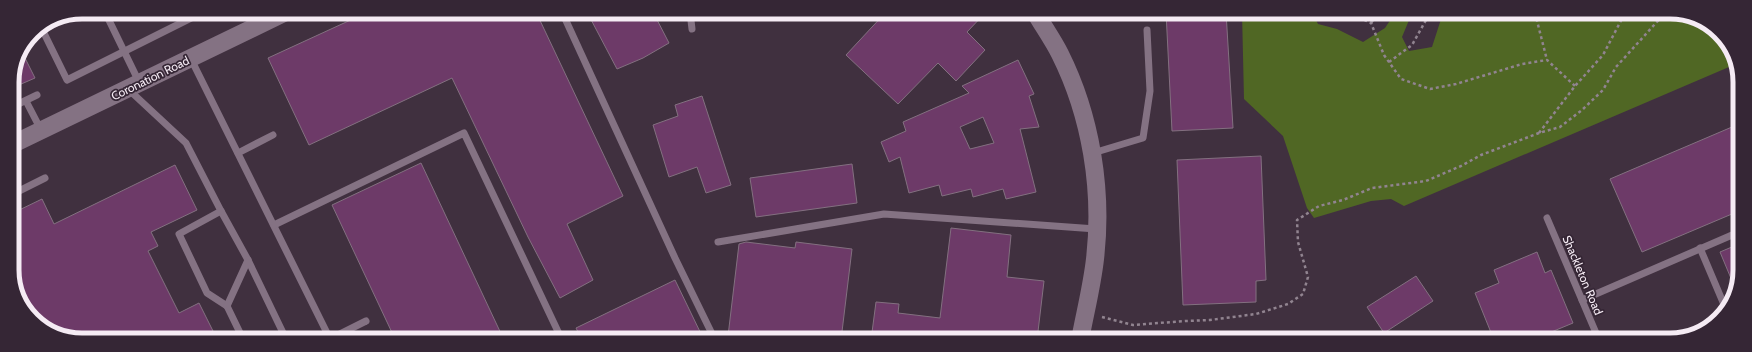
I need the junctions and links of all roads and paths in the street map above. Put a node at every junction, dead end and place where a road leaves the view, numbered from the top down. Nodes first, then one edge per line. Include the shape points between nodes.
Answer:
1 (108, 19) edge
2 (190, 19) edge
3 (254, 19) edge
4 (565, 19) edge
5 (691, 19) edge
6 (1039, 19) edge
7 (1362, 19) edge
8 (1373, 19) edge
9 (1426, 19) edge
10 (1537, 19) edge
11 (1622, 19) edge
12 (1658, 19) edge
13 (1370, 23) junction
14 (692, 29) dead end
15 (1148, 30) dead end
16 (44, 32) edge
17 (125, 52) junction
18 (191, 58) junction
19 (1547, 60) junction
20 (1389, 62) junction
21 (134, 86) junction
22 (1575, 86) junction
23 (37, 95) dead end
24 (26, 101) junction
25 (19, 104) edge
26 (41, 130) junction
27 (1539, 133) junction
28 (273, 135) dead end
29 (19, 141) edge
30 (238, 153) junction
31 (1093, 153) junction
32 (45, 178) dead end
33 (19, 191) edge
34 (221, 211) junction
35 (1547, 218) dead end
36 (274, 225) junction
37 (1096, 229) junction
38 (1733, 234) edge
39 (718, 242) dead end
40 (1700, 248) junction
41 (248, 260) junction
42 (1582, 300) junction
43 (1723, 303) edge
44 (227, 306) junction
45 (1086, 312) junction
46 (366, 321) dead end
47 (240, 333) edge
48 (283, 333) edge
49 (327, 333) edge
50 (342, 333) edge
51 (559, 333) edge
52 (712, 333) edge
53 (1082, 333) edge
54 (1596, 333) edge

1 - 17 lane
2 - 17 lane
3 - 18 street, Coronation Road
4 - 52 lane
5 - 14 lane
6 - 31 street via 1060,54 1080,102
7 - 13 path
8 - 13 path
9 - 20 path via 1412,45
10 - 19 path
11 - 22 path via 1603,55
12 - 27 path via 1616,68 1603,90 1560,127
13 - 20 path
15 - 31 lane via 1150,91 1143,138
16 - 17 lane via 66,80
17 - 21 lane
18 - 21 street, Coronation Road
18 - 30 lane
19 - 20 path via 1522,64 1430,89 1401,79
19 - 22 path
21 - 26 street, Coronation Road
21 - 34 lane via 186,143
22 - 27 path
23 - 24 lane
24 - 25 lane
24 - 26 lane
26 - 29 street, Coronation Road
27 - 45 path via 1481,155 1426,181 1372,188 1343,200 1319,206 1297,220 1298,242 1308,277 1303,294 1288,304 1256,314 1133,326
28 - 30 lane
30 - 36 lane
31 - 37 street via 1098,204
32 - 33 lane
34 - 41 lane
34 - 44 lane via 179,234 206,293
35 - 42 lane, Shackleton Road
36 - 49 lane
36 - 51 lane via 464,132
37 - 39 lane via 884,214
37 - 45 street via 1095,258
38 - 40 lane
40 - 42 lane
40 - 43 lane
41 - 44 lane
41 - 48 lane
42 - 54 lane, Shackleton Road
44 - 47 lane
45 - 53 street
46 - 50 lane

